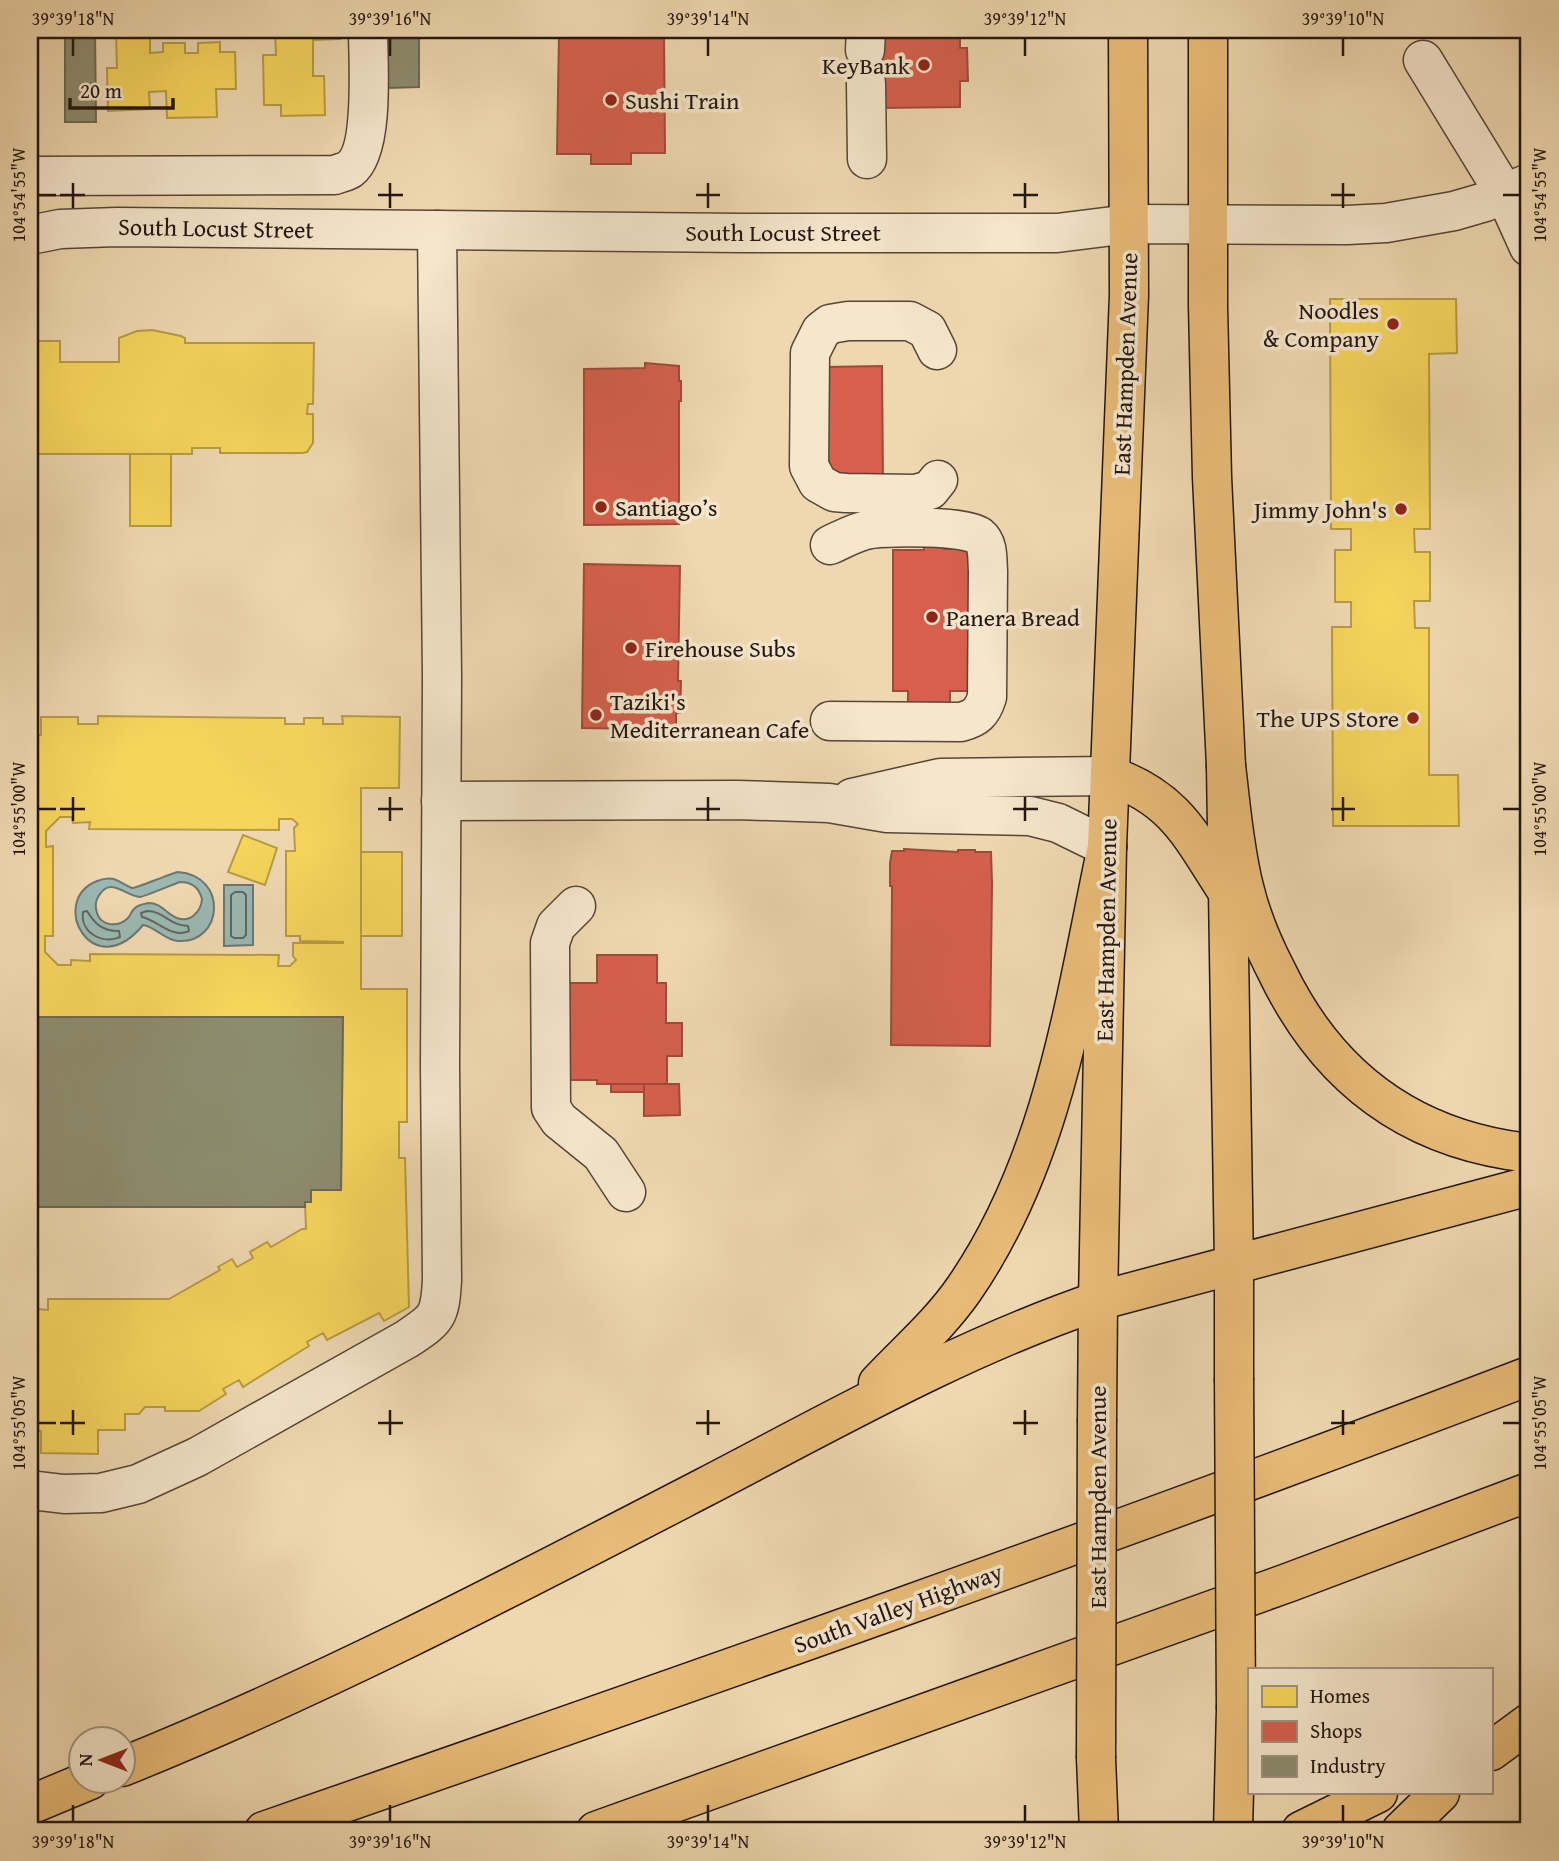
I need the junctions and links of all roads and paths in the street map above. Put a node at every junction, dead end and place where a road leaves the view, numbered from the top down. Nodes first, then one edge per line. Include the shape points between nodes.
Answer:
1 (368, 30) edge
2 (1128, 30) edge
3 (1208, 30) edge
4 (865, 54) edge
5 (1423, 60) dead end
6 (867, 159) dead end
7 (30, 176) edge
8 (123, 176) junction
9 (1517, 188) edge
10 (1209, 223) junction
11 (1129, 224) junction
12 (122, 227) junction
13 (437, 230) junction
14 (30, 234) edge
15 (1529, 247) edge
16 (937, 350) dead end
17 (938, 480) dead end
18 (830, 544) dead end
19 (830, 721) dead end
20 (1226, 766) junction
21 (1111, 776) junction
22 (441, 801) junction
23 (829, 803) junction
24 (1107, 847) junction
25 (1227, 891) junction
26 (576, 906) dead end
27 (1529, 1153) edge
28 (1529, 1186) edge
29 (626, 1192) dead end
30 (1234, 1264) junction
31 (1098, 1301) junction
32 (1529, 1376) edge
33 (853, 1410) junction
34 (30, 1490) edge
35 (1529, 1492) edge
36 (1529, 1711) edge
37 (1529, 1723) edge
38 (1492, 1731) edge
39 (1492, 1750) edge
40 (136, 1761) edge
41 (66, 1790) edge
42 (1376, 1794) edge
43 (1439, 1794) edge
44 (30, 1805) edge
45 (264, 1831) edge
46 (596, 1831) edge
47 (1099, 1831) edge
48 (1233, 1831) edge
49 (1301, 1831) edge
50 (1401, 1831) edge

1 - 8 street via 368,123 351,169 335,175
2 - 11 main road, East Hampden Avenue
3 - 10 main road
4 - 6 street
5 - 9 street
7 - 8 street
8 - 12 street
9 - 10 street, South Locust Street via 1454,211 1386,223
9 - 15 street
10 - 11 street, South Locust Street
10 - 20 main road via 1212,477
11 - 13 street, South Locust Street via 1057,233
11 - 21 main road, East Hampden Avenue
12 - 13 street, South Locust Street
12 - 14 street, South Locust Street
13 - 22 street
16 - 17 street via 927,330 910,320 848,320 821,331 810,353 809,466 817,483 834,492 915,494 930,490
18 - 19 street via 869,529 956,529 978,534 987,553 988,571 987,697 976,718 961,722
20 - 25 main road
20 - 27 main road via 1236,848 1254,922 1308,1027 1349,1075 1397,1110 1452,1136
21 - 23 street via 940,778
21 - 24 main road, East Hampden Avenue
21 - 25 main road via 1144,789 1170,810
22 - 23 street
22 - 34 street via 442,1280 435,1319 197,1457 138,1484 101,1493
23 - 24 street via 887,813 1030,816 1058,823
24 - 31 main road, East Hampden Avenue
24 - 33 main road via 1059,1072 1027,1170 964,1289 941,1320
25 - 30 main road
26 - 29 street via 556,926 550,943 551,1108 601,1154
28 - 30 main road
30 - 31 main road
30 - 48 main road, bridge
31 - 33 main road via 997,1339
31 - 47 main road, East Hampden Avenue, bridge
32 - 45 main road, South Valley Highway via 780,1650
33 - 40 main road via 358,1664
35 - 46 main road
36 - 38 main road
37 - 39 main road
41 - 44 main road
42 - 49 main road
43 - 50 main road

